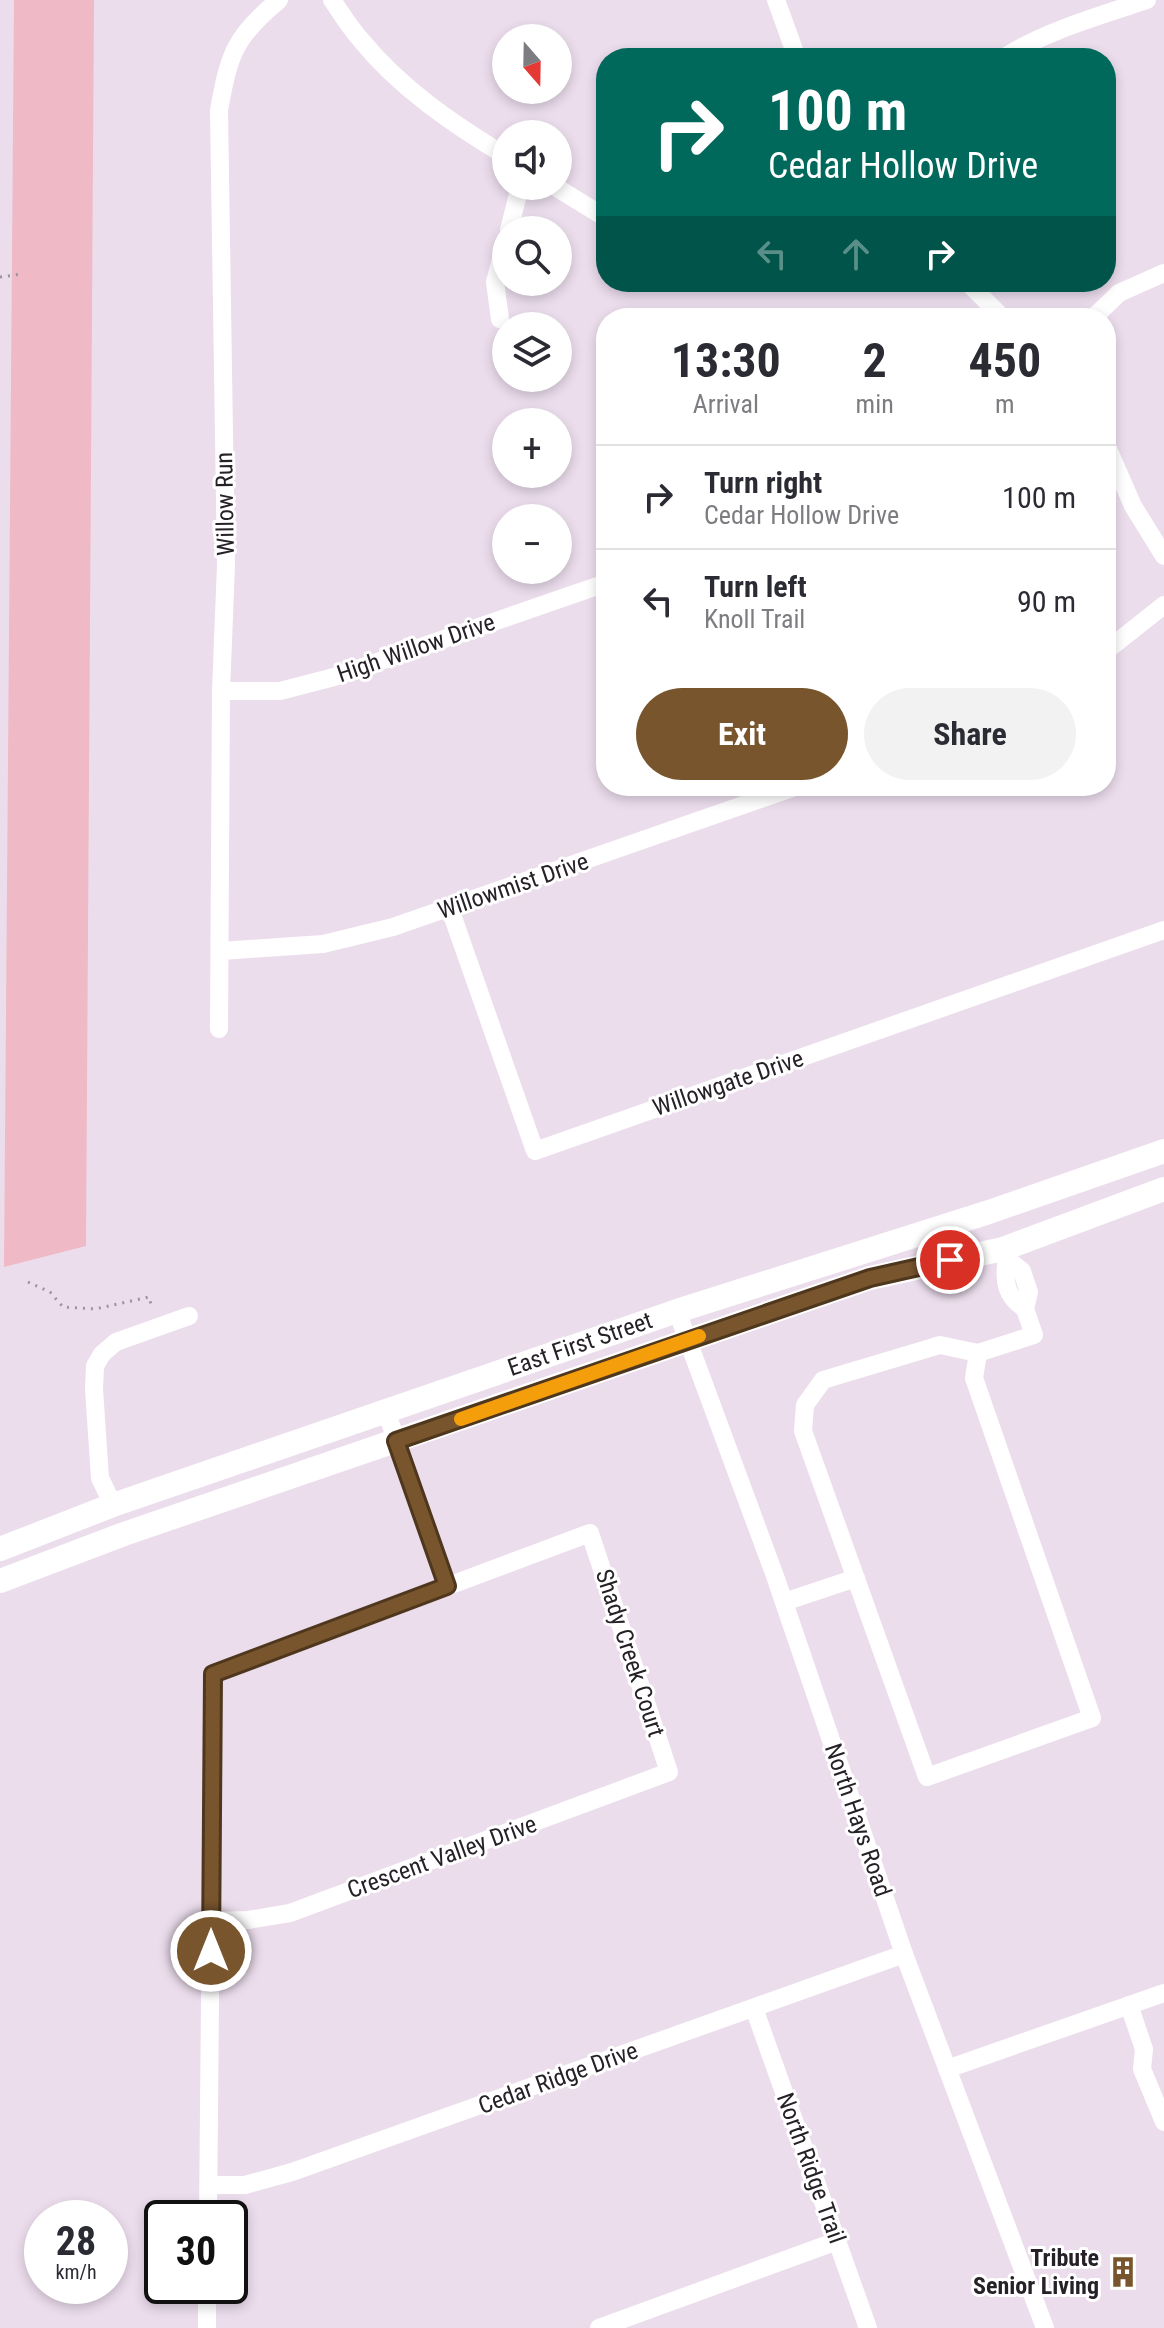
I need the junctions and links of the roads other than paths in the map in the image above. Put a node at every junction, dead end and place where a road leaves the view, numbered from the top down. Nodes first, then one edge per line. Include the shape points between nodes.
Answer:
1 (279, 0) edge
2 (332, 0) edge
3 (776, 0) edge
4 (1147, 0) edge
5 (793, 48) edge
6 (1019, 48) edge
7 (492, 148) edge
8 (572, 197) edge
9 (596, 212) edge
10 (1164, 273) edge
11 (977, 292) edge
12 (993, 308) edge
13 (1103, 308) edge
14 (1116, 467) edge
15 (1164, 556) edge
16 (596, 586) edge
17 (1164, 605) edge
18 (1116, 643) edge
19 (221, 691) junction
20 (770, 796) edge
21 (450, 909) junction
22 (1164, 930) edge
23 (221, 951) junction
24 (219, 1029) dead end
25 (1164, 1151) edge
26 (1164, 1189) edge
27 (989, 1212) junction
28 (1005, 1254) junction
29 (677, 1311) junction
30 (189, 1316) dead end
31 (687, 1341) junction
32 (978, 1353) junction
33 (386, 1411) junction
34 (396, 1441) junction
35 (113, 1505) junction
36 (124, 1534) junction
37 (0, 1549) edge
38 (856, 1578) junction
39 (0, 1581) edge
40 (447, 1586) junction
41 (784, 1602) junction
42 (669, 1772) joint
43 (211, 1921) junction
44 (904, 1954) junction
45 (1163, 1996) edge
46 (1129, 2005) junction
47 (754, 2008) junction
48 (947, 2069) junction
49 (1164, 2122) edge
50 (209, 2185) junction
51 (209, 2200) edge
52 (837, 2241) junction
53 (207, 2304) edge
54 (207, 2328) edge
55 (599, 2328) edge
56 (868, 2328) edge
57 (1045, 2328) edge

1 - 19 street, Willow Run via 241,36 227,67 219,110 226,565
2 - 7 street via 361,41 406,86
3 - 5 street
4 - 6 street
8 - 9 street
10 - 13 street via 1119,293
11 - 12 street
14 - 15 street
16 - 19 street, High Willow Drive via 334,677 280,691
17 - 18 street
19 - 23 street, Willow Run
20 - 21 street, Willowmist Drive
21 - 22 street, Willowgate Drive via 535,1151
21 - 23 street, Willowmist Drive via 323,944
23 - 24 street, Willow Run
25 - 27 main road, East First Street
26 - 28 main road, East First Street
27 - 28 main road
27 - 29 main road, East First Street
28 - 31 main road, East First Street via 870,1278
28 - 32 street via 1022,1271 1029,1292 1025,1309 1034,1335
29 - 31 street, North Hays Road
29 - 33 main road, East First Street
30 - 35 street via 116,1342 95,1366 100,1478
31 - 34 main road, East First Street
31 - 41 street, North Hays Road
32 - 38 street via 940,1345 823,1380 805,1405 803,1431
32 - 38 street via 974,1378 1092,1718 927,1777
33 - 34 street
33 - 35 main road, East First Street
34 - 36 main road, East First Street
34 - 40 street
35 - 36 main road
35 - 37 main road, East First Street
36 - 39 main road, East First Street
38 - 41 street
40 - 42 street, Shady Creek Court via 590,1533
40 - 43 street via 213,1674
41 - 44 street, North Hays Road
42 - 43 street, Crescent Valley Drive via 290,1913
43 - 50 street
44 - 47 street, Cedar Ridge Drive
44 - 48 street, North Hays Road
45 - 46 street
46 - 48 street
46 - 49 street via 1144,2049 1142,2069
47 - 50 street, Cedar Ridge Drive via 292,2172 245,2185
47 - 52 street, North Ridge Trail
48 - 57 street, North Hays Road
50 - 51 street
52 - 55 street
52 - 56 street, North Ridge Trail
53 - 54 street

